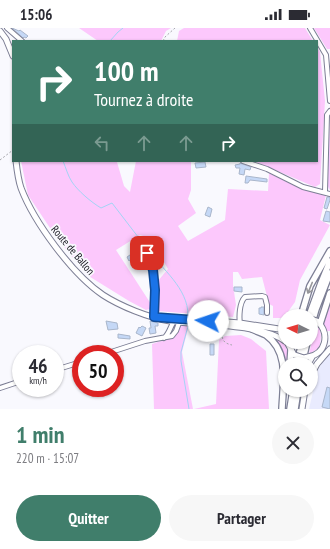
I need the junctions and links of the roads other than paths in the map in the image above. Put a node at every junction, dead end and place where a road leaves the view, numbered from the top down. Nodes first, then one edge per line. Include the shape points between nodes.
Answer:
1 (7, 28) edge
2 (310, 28) edge
3 (0, 31) edge
4 (21, 40) edge
5 (317, 40) edge
6 (318, 42) edge
7 (12, 54) edge
8 (330, 101) edge
9 (330, 111) edge
10 (16, 162) edge
11 (246, 162) edge
12 (325, 192) junction
13 (330, 194) edge
14 (330, 252) edge
15 (147, 253) dead end
16 (330, 262) edge
17 (330, 273) edge
18 (330, 293) edge
19 (303, 309) edge
20 (312, 309) edge
21 (316, 309) edge
22 (267, 313) dead end
23 (154, 317) junction
24 (176, 321) junction
25 (207, 323) junction
26 (320, 324) junction
27 (240, 325) junction
28 (252, 329) junction
29 (278, 330) edge
30 (330, 331) edge
31 (208, 335) dead end
32 (278, 336) edge
33 (330, 339) edge
34 (325, 343) junction
35 (124, 348) edge
36 (291, 349) edge
37 (330, 349) edge
38 (293, 353) junction
39 (292, 357) edge
40 (298, 357) edge
41 (310, 357) edge
42 (318, 363) edge
43 (12, 384) edge
44 (0, 388) edge
45 (284, 397) edge
46 (292, 397) edge
47 (297, 397) edge
48 (304, 397) edge
49 (283, 400) junction
50 (282, 409) edge
51 (290, 409) edge
52 (295, 409) edge
53 (302, 409) edge

1 - 4 street
2 - 5 street
3 - 7 main road
6 - 8 street via 326,55
9 - 12 street via 327,115
10 - 23 main road, Route de Ballon via 21,187 30,208 64,257 102,294 131,310
11 - 12 street via 303,187
12 - 13 street
14 -> 19 highway via 310,286
15 - 23 street via 153,270
16 - 20 highway
17 - 21 highway
18 - 26 highway
22 - 27 street via 265,297 246,297 242,302
23 - 24 main road, Route de Ballon
24 - 25 main road, Route de Ballon
24 - 35 street via 172,336
25 - 27 main road, Route de Ballon
25 - 27 main road, Route de Ballon via 223,326
25 - 31 street
26 - 30 main road
26 - 34 main road via 326,334
27 - 28 main road, Route de Ballon
27 - 29 main road, Route de Ballon
28 - 32 main road, Route de Ballon
28 - 49 highway via 265,335 278,350 285,373
33 - 34 main road
34 - 41 main road via 319,353
36 - 38 main road
37 - 42 main road
38 - 39 highway
38 - 40 main road, bridge
43 - 44 street
45 - 49 highway
46 - 51 highway
47 - 52 highway
48 - 53 main road
49 - 50 highway

